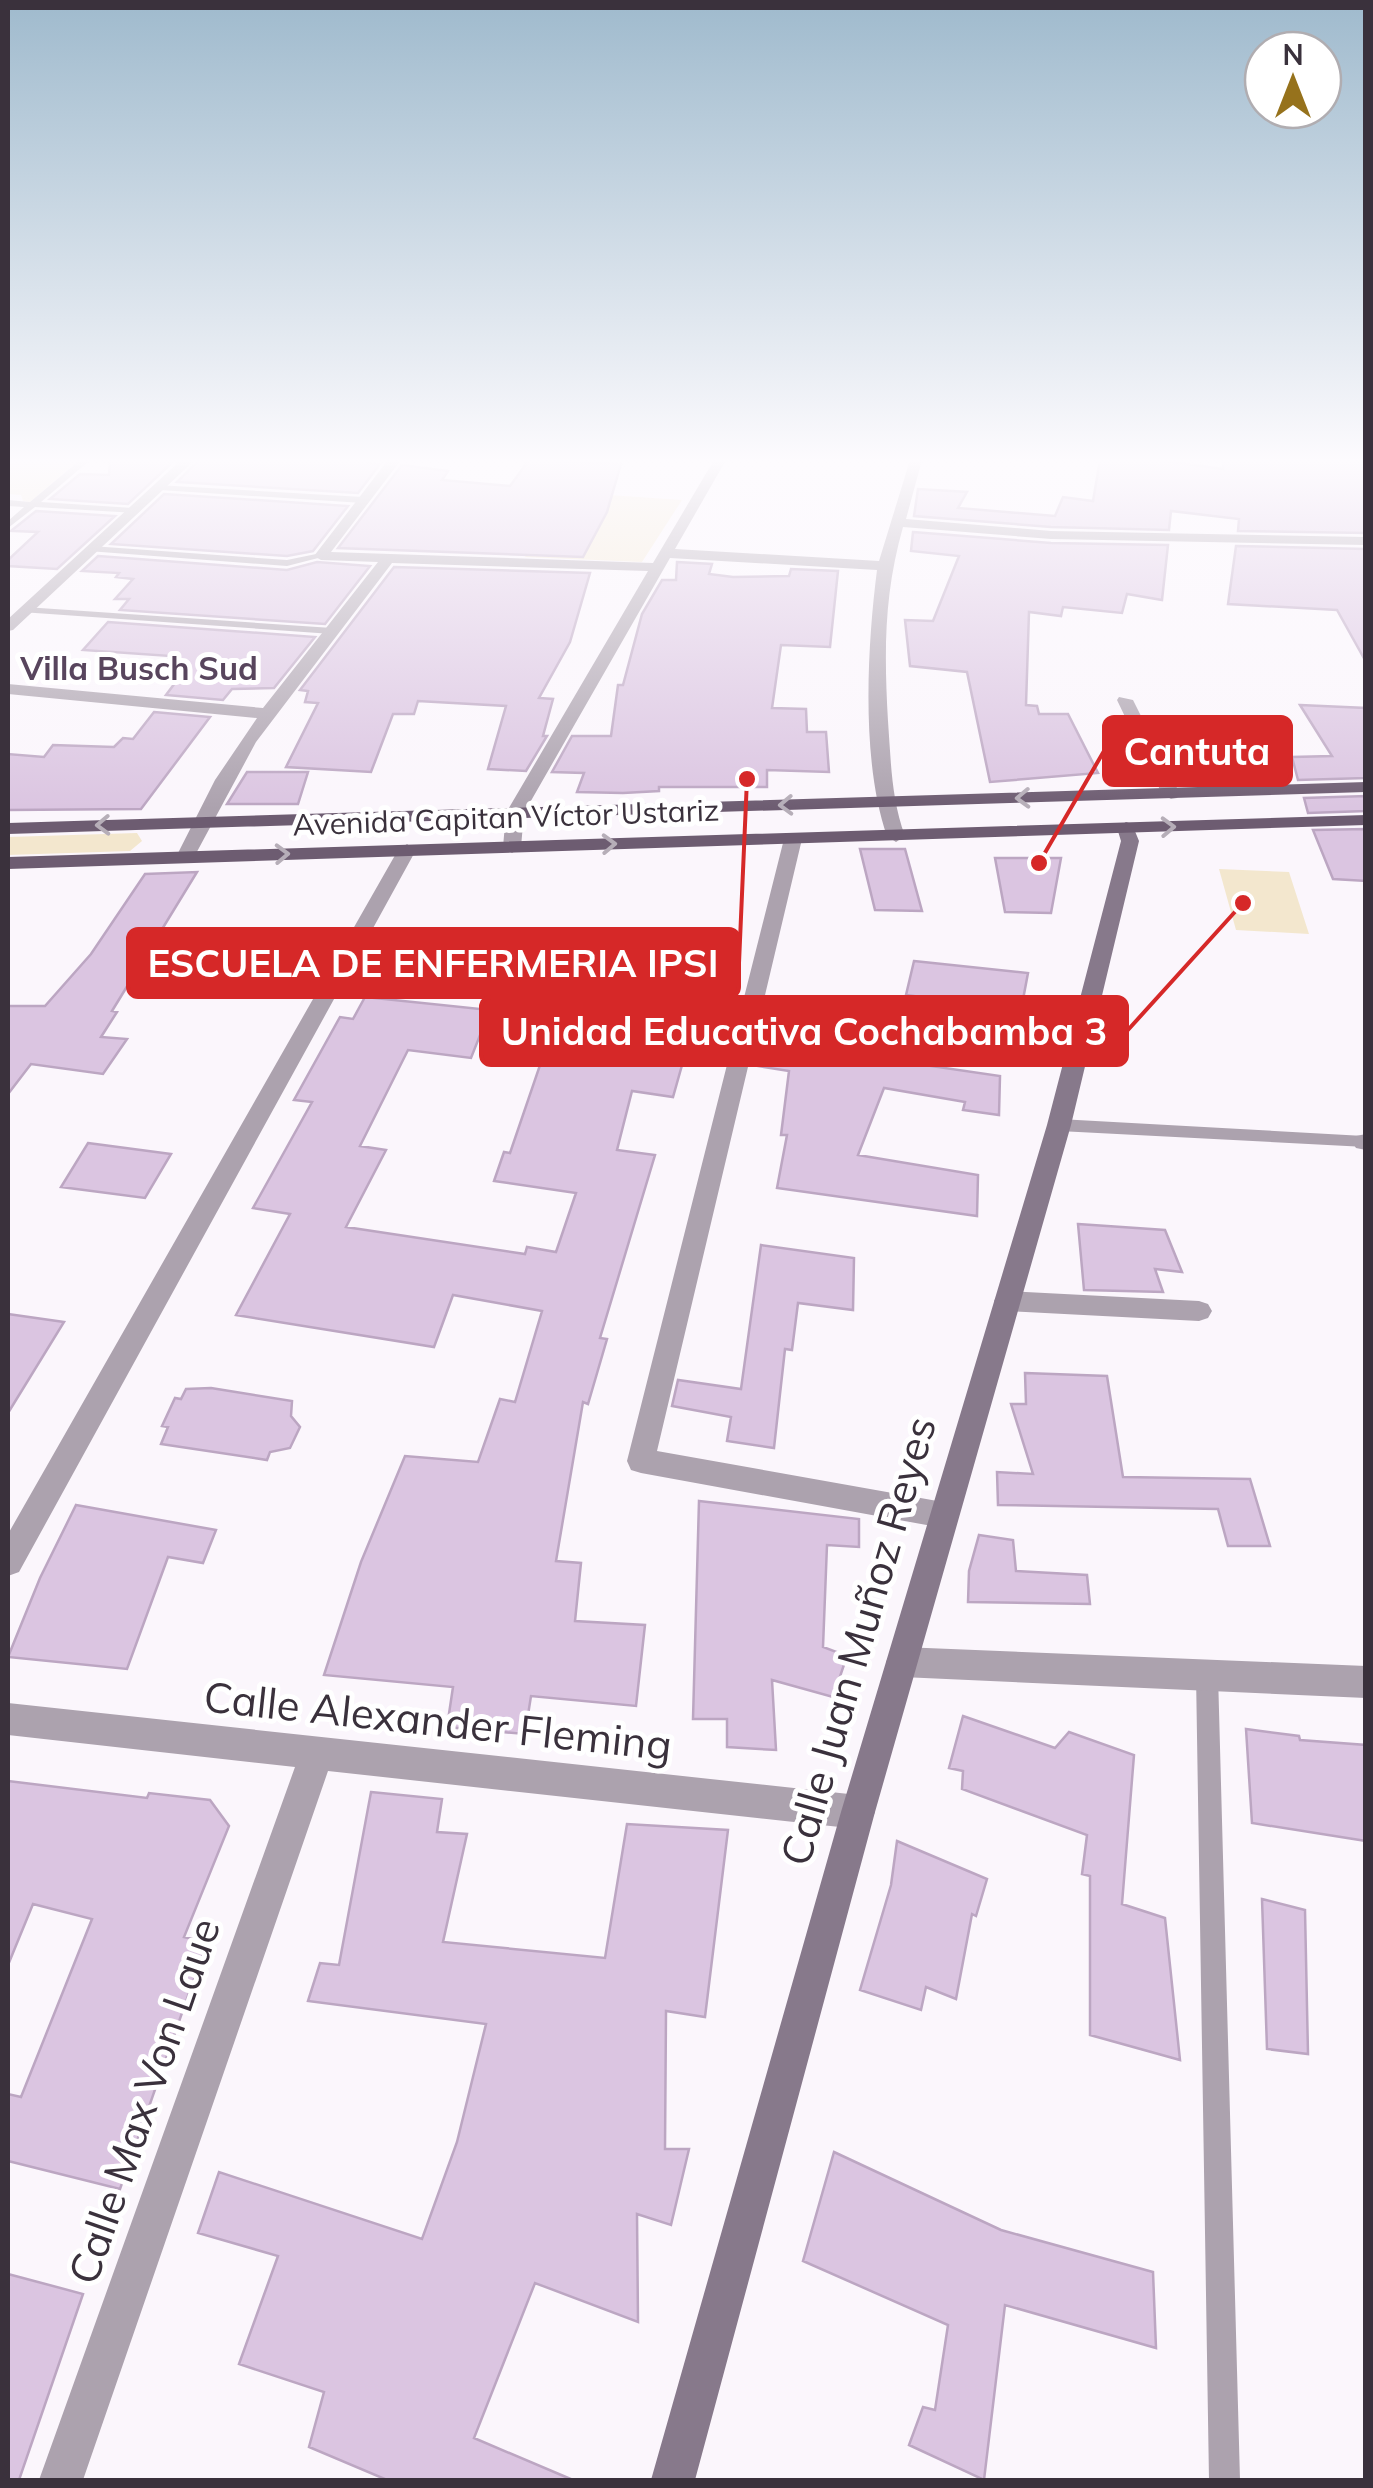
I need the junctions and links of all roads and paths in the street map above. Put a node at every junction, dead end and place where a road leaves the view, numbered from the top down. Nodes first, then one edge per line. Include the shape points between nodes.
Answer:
1 (63, 576) edge
2 (374, 576) edge
3 (652, 576) edge
4 (884, 576) edge
5 (26, 610) junction
6 (8, 627) edge
7 (332, 631) junction
8 (8, 689) edge
9 (1125, 700) dead end
10 (270, 714) junction
11 (1366, 787) edge
12 (1171, 794) junction
13 (884, 802) junction
14 (515, 813) junction
15 (1366, 820) edge
16 (199, 822) junction
17 (1126, 828) junction
18 (8, 829) edge
19 (896, 836) junction
20 (793, 839) junction
21 (512, 847) junction
22 (408, 850) junction
23 (185, 858) junction
24 (8, 863) edge
25 (1058, 1126) junction
26 (1364, 1142) edge
27 (1006, 1300) junction
28 (1199, 1311) dead end
29 (942, 1515) junction
30 (8, 1562) edge
31 (902, 1662) junction
32 (1206, 1674) junction
33 (1366, 1682) edge
34 (8, 1719) edge
35 (317, 1753) junction
36 (858, 1812) junction
37 (61, 2480) edge
38 (673, 2480) edge
39 (1225, 2480) edge

1 - 5 street
2 - 7 street
3 - 14 street
4 - 13 street via 876,636
5 - 6 street
5 - 7 lane
7 - 10 street
8 - 10 street
9 - 12 street
10 - 16 street
11 - 12 main road, Avenida Capitan Víctor Ustariz
12 -> 13 main road, Avenida Capitan Víctor Ustariz
13 -> 14 main road, Avenida Capitan Víctor Ustariz
13 - 19 street
14 - 16 main road, Avenida Capitan Víctor Ustariz
14 - 21 street
17 -> 15 main road, Avenida Capitan Víctor Ustariz
16 -> 18 main road, Avenida Capitan Víctor Ustariz
16 - 23 street
17 - 19 main road, Avenida Capitan Víctor Ustariz
17 - 25 street, Calle Juan Muñoz Reyes via 1130,841
19 - 20 main road, Avenida Capitan Víctor Ustariz
21 -> 20 main road, Avenida Capitan Víctor Ustariz
20 - 29 street via 641,1461
21 - 22 main road, Avenida Capitan Víctor Ustariz
23 -> 22 main road, Avenida Capitan Víctor Ustariz
22 - 30 street
23 - 24 main road, Avenida Capitan Víctor Ustariz
25 - 26 lane
25 - 27 street, Calle Juan Muñoz Reyes
27 - 28 street
27 - 29 street, Calle Juan Muñoz Reyes
29 - 31 street, Calle Juan Muñoz Reyes
31 - 32 street
31 - 36 street, Calle Juan Muñoz Reyes
32 - 33 street
32 - 39 lane
34 - 35 street, Calle Alexander Fleming
35 - 36 street, Calle Alexander Fleming
35 - 37 street, Calle Max Von Laue
36 - 38 street, Calle Juan Muñoz Reyes

